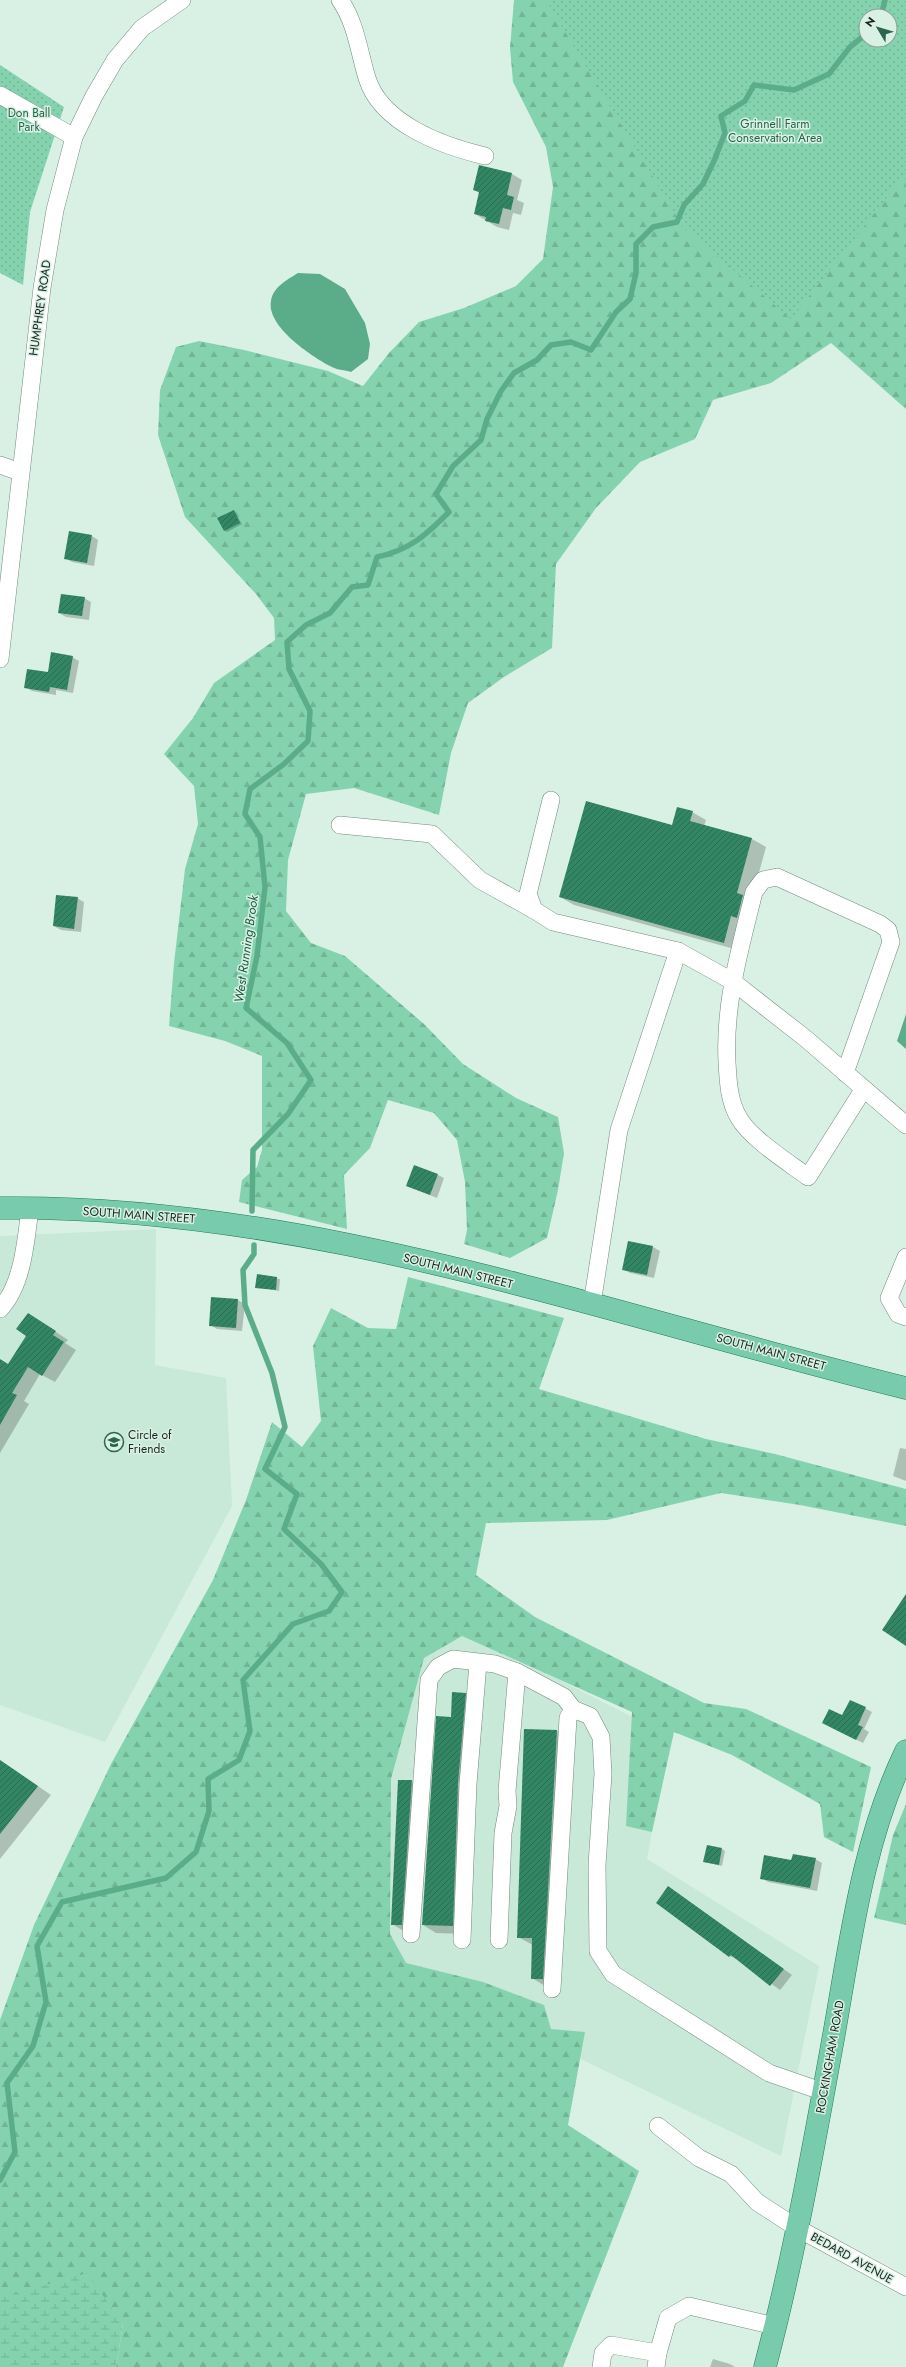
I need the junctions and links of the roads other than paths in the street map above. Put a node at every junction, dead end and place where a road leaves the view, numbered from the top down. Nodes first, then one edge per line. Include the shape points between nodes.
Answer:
1 (182, 0) edge
2 (340, 0) edge
3 (0, 95) edge
4 (74, 137) junction
5 (485, 156) dead end
6 (0, 465) edge
7 (20, 472) junction
8 (0, 659) edge
9 (551, 800) dead end
10 (340, 824) dead end
11 (534, 910) junction
12 (678, 950) junction
13 (732, 981) junction
14 (845, 1073) junction
15 (863, 1090) junction
16 (906, 1125) edge
17 (0, 1208) edge
18 (30, 1208) junction
19 (906, 1256) edge
20 (592, 1304) junction
21 (0, 1310) edge
22 (906, 1318) edge
23 (906, 1388) edge
24 (478, 1663) junction
25 (517, 1672) junction
26 (572, 1708) junction
27 (906, 1751) edge
28 (411, 1934) dead end
29 (462, 1940) dead end
30 (499, 1940) dead end
31 (552, 1989) dead end
32 (824, 2092) junction
33 (658, 2126) dead end
34 (797, 2228) junction
35 (906, 2287) edge
36 (775, 2326) junction
37 (657, 2360) edge
38 (601, 2367) edge
39 (765, 2367) edge

1 - 4 street, HUMPHREY ROAD via 142,28 115,60
2 - 5 street via 350,18 372,90 381,102 428,137
3 - 4 street
4 - 7 street, HUMPHREY ROAD via 55,210 42,288
6 - 7 street
7 - 8 street, HUMPHREY ROAD
9 - 11 street via 528,894
10 - 11 street via 432,834 480,880
11 - 12 street via 554,922
12 - 13 street
12 - 20 street via 619,1130
13 - 14 street
13 - 14 street via 754,892 763,880 777,877 888,930 890,942
13 - 15 street via 726,1032 728,1087 739,1119 761,1141 808,1178
14 - 15 street
15 - 16 street
17 - 18 main road, SOUTH MAIN STREET
18 - 20 main road, SOUTH MAIN STREET via 164,1215 256,1227 386,1253
18 - 21 street via 24,1256 8,1301
19 - 22 street via 889,1298 898,1314
20 - 23 main road, SOUTH MAIN STREET
24 - 25 street via 495,1664
24 - 28 street via 453,1659 438,1667 429,1680
24 - 29 street via 468,1784
25 - 26 street via 564,1697
25 - 30 street via 506,1791 508,1806 503,1833
26 - 31 street via 568,1718
26 - 32 street via 590,1716 601,1737 603,1774 597,1865 598,1950 609,1968 619,1978 769,2073
27 - 32 main road, ROCKINGHAM ROAD via 887,1792 870,1847 854,1919
32 - 34 main road, ROCKINGHAM ROAD
33 - 34 street, BEDARD AVENUE via 699,2158 731,2174 757,2202
34 - 35 street, BEDARD AVENUE
34 - 36 main road, ROCKINGHAM ROAD
36 - 37 street via 689,2306 668,2318
36 - 39 main road, ROCKINGHAM ROAD
37 - 38 street via 612,2345 603,2353

